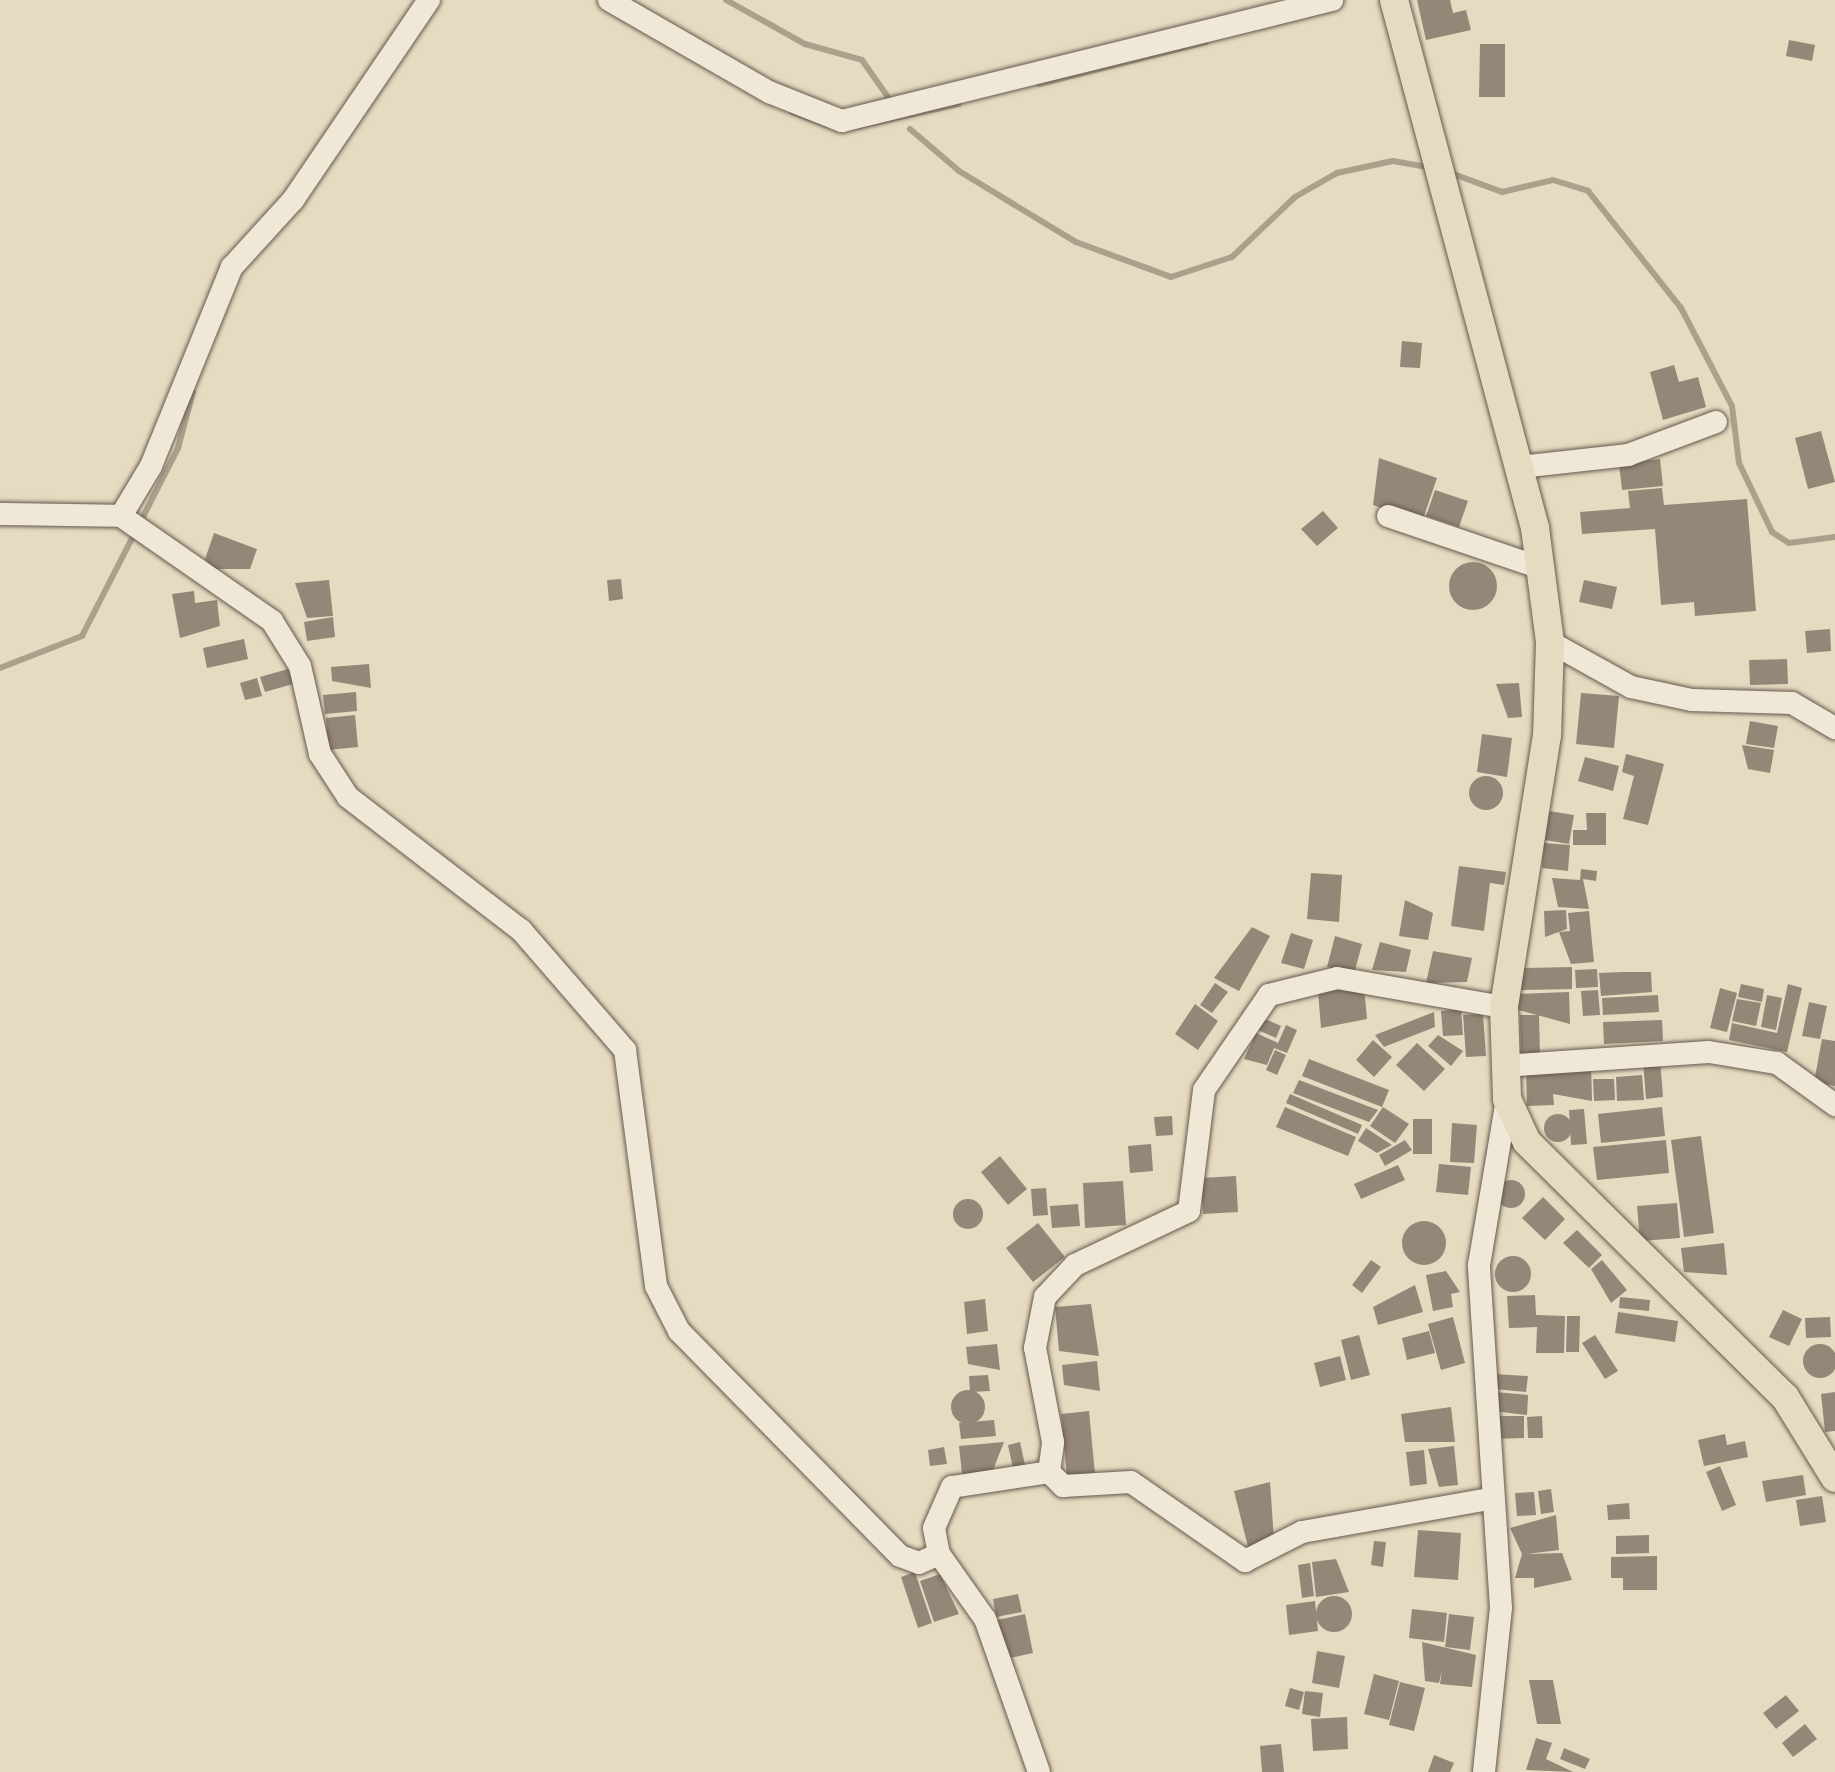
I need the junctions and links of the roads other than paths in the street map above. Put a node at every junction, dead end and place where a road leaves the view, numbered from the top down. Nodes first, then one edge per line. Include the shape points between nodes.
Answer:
1 (429, 0) edge
2 (610, 0) edge
3 (1332, 0) edge
4 (1394, 0) edge
5 (1716, 422) dead end
6 (1520, 467) junction
7 (0, 514) edge
8 (121, 516) junction
9 (1388, 516) dead end
10 (1541, 568) junction
11 (1550, 642) junction
12 (1835, 728) edge
13 (1504, 1007) junction
14 (1504, 1066) junction
15 (1507, 1099) junction
16 (1835, 1105) edge
17 (1049, 1472) junction
18 (1835, 1478) edge
19 (1490, 1499) junction
20 (939, 1554) junction
21 (1039, 1772) edge
22 (1484, 1772) edge

1 - 8 street via 294,200 232,267 151,466
2 - 3 street via 769,92 842,121
4 - 6 main road
5 - 6 street via 1628,456
6 - 10 main road
7 - 8 street
8 - 20 street via 272,620 300,666 320,754 348,797 521,930 615,1035 632,1072 656,1286 668,1315 765,1426 900,1556 919,1563
9 - 10 street
10 - 11 main road
11 - 12 street via 1590,673 1631,687 1692,700 1792,703
11 - 13 main road via 1547,735
13 - 14 main road
13 - 17 street via 1337,978 1269,995 1204,1090 1188,1211 1075,1266 1038,1309
14 - 15 main road
14 - 16 street via 1709,1052 1776,1063
15 - 18 main road via 1527,1142 1784,1397
15 - 19 street via 1479,1265
17 - 19 street via 1063,1486 1130,1482 1244,1561 1302,1532
17 - 20 street via 946,1492 934,1512
19 - 22 street via 1502,1608
20 - 21 street via 984,1618

